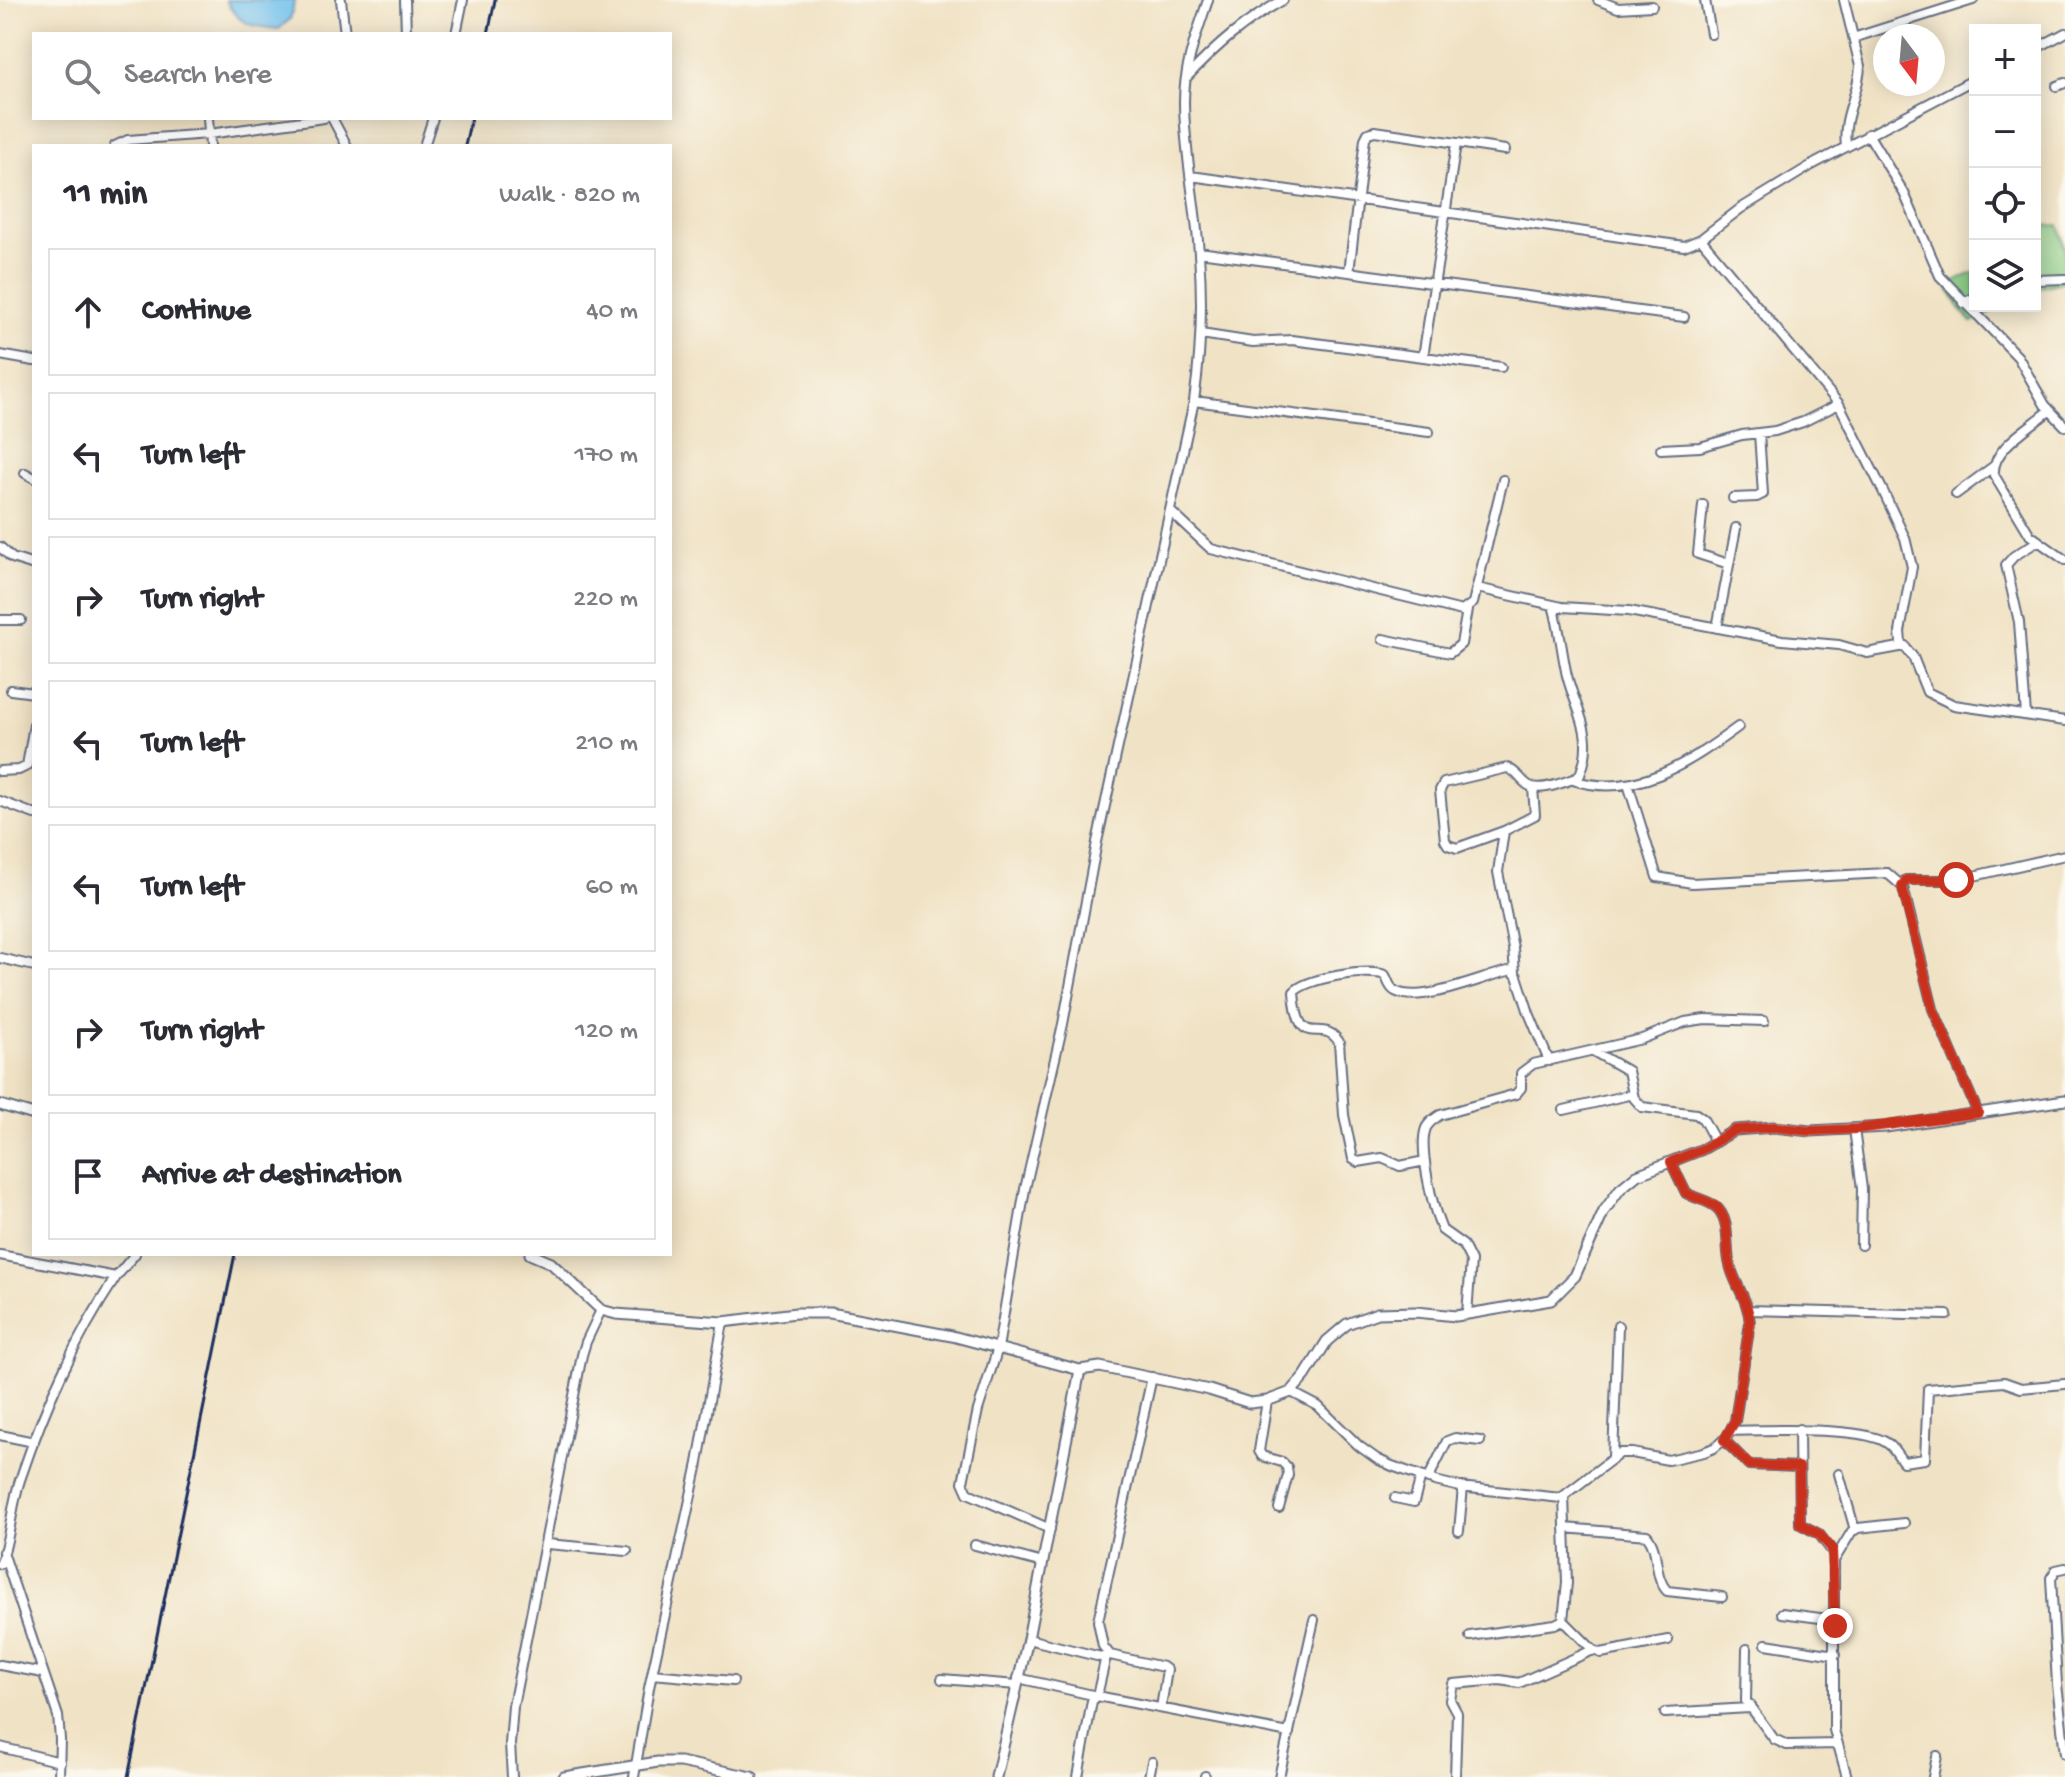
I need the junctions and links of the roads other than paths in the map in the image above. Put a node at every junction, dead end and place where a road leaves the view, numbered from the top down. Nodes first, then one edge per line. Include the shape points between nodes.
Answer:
1 (341, 0) edge
2 (405, 0) edge
3 (463, 0) edge
4 (1208, 0) edge
5 (1283, 0) edge
6 (1598, 0) edge
7 (1705, 0) edge
8 (1844, 0) edge
9 (1973, 0) edge
10 (1652, 6) dead end
11 (345, 32) edge
12 (406, 32) edge
13 (456, 32) edge
14 (2065, 33) edge
15 (1711, 34) dead end
16 (1853, 38) junction
17 (2041, 46) edge
18 (1187, 78) junction
19 (1969, 82) edge
20 (208, 120) edge
21 (310, 120) edge
22 (333, 120) edge
23 (432, 120) edge
24 (209, 134) junction
25 (1868, 134) junction
26 (119, 144) edge
27 (210, 144) edge
28 (346, 144) edge
29 (425, 144) edge
30 (1456, 144) junction
31 (1846, 146) junction
32 (1505, 150) dead end
33 (1191, 176) junction
34 (1359, 199) junction
35 (1443, 213) junction
36 (1701, 239) junction
37 (1199, 252) junction
38 (1349, 272) junction
39 (2065, 279) edge
40 (2041, 280) edge
41 (1434, 283) junction
42 (1969, 300) edge
43 (1964, 303) junction
44 (1684, 317) dead end
45 (1201, 334) junction
46 (0, 355) edge
47 (1423, 357) junction
48 (32, 361) edge
49 (1501, 367) dead end
50 (1194, 401) junction
51 (1839, 404) junction
52 (2049, 411) junction
53 (2065, 426) edge
54 (1429, 432) dead end
55 (1759, 433) junction
56 (1661, 449) dead end
57 (1994, 466) junction
58 (25, 473) dead end
59 (32, 477) edge
60 (1503, 480) dead end
61 (1956, 494) dead end
62 (1733, 498) dead end
63 (1703, 505) dead end
64 (1170, 511) junction
65 (1736, 528) dead end
66 (2038, 541) junction
67 (0, 547) edge
68 (2065, 560) edge
69 (32, 564) edge
70 (1729, 564) junction
71 (1477, 588) junction
72 (1553, 605) junction
73 (1467, 610) junction
74 (0, 620) edge
75 (21, 620) dead end
76 (1717, 628) junction
77 (1383, 639) dead end
78 (1905, 646) junction
79 (11, 690) dead end
80 (32, 693) edge
81 (2026, 715) junction
82 (2065, 721) edge
83 (1738, 727) dead end
84 (32, 737) edge
85 (0, 771) edge
86 (1572, 779) junction
87 (1628, 784) junction
88 (1533, 788) junction
89 (0, 801) edge
90 (32, 813) edge
91 (1504, 831) junction
92 (2065, 855) edge
93 (1902, 886) junction
94 (0, 958) edge
95 (32, 966) edge
96 (1515, 972) junction
97 (1764, 1021) dead end
98 (1593, 1051) junction
99 (1549, 1061) junction
100 (1633, 1094) junction
101 (2065, 1100) edge
102 (0, 1105) edge
103 (1564, 1110) dead end
104 (1978, 1113) junction
105 (32, 1114) edge
106 (1854, 1129) junction
107 (1715, 1141) junction
108 (1425, 1161) junction
109 (1671, 1162) junction
110 (1861, 1245) dead end
111 (0, 1255) edge
112 (133, 1256) edge
113 (535, 1256) edge
114 (116, 1277) junction
115 (601, 1310) junction
116 (1748, 1310) junction
117 (1467, 1314) junction
118 (1947, 1315) dead end
119 (723, 1322) junction
120 (1618, 1326) dead end
121 (998, 1348) junction
122 (1080, 1370) junction
123 (1152, 1377) junction
124 (2065, 1384) edge
125 (1291, 1392) junction
126 (1267, 1401) junction
127 (1799, 1429) junction
128 (1731, 1431) junction
129 (0, 1435) edge
130 (1724, 1440) junction
131 (1480, 1441) dead end
132 (34, 1442) junction
133 (1613, 1457) junction
134 (1799, 1467) junction
135 (1839, 1474) dead end
136 (1424, 1478) junction
137 (1463, 1487) junction
138 (1564, 1496) junction
139 (1395, 1498) dead end
140 (1279, 1508) dead end
141 (1904, 1523) dead end
142 (1565, 1528) junction
143 (1050, 1529) junction
144 (1855, 1530) junction
145 (1459, 1531) dead end
146 (547, 1544) junction
147 (975, 1545) dead end
148 (2, 1551) edge
149 (627, 1551) dead end
150 (1835, 1560) junction
151 (1043, 1563) junction
152 (0, 1564) edge
153 (2065, 1568) edge
154 (1722, 1597) dead end
155 (1782, 1613) dead end
156 (1314, 1620) dead end
157 (1563, 1620) junction
158 (1835, 1620) junction
159 (1470, 1636) dead end
160 (1028, 1639) junction
161 (1668, 1640) dead end
162 (1766, 1644) dead end
163 (1747, 1649) dead end
164 (1593, 1650) junction
165 (1106, 1655) junction
166 (1835, 1655) junction
167 (0, 1665) edge
168 (43, 1673) junction
169 (652, 1674) junction
170 (942, 1679) dead end
171 (733, 1681) dead end
172 (1017, 1681) junction
173 (1097, 1696) junction
174 (1161, 1708) junction
175 (1749, 1708) junction
176 (1665, 1713) dead end
177 (1289, 1733) junction
178 (2064, 1738) edge
179 (1838, 1744) junction
180 (0, 1747) edge
181 (2065, 1754) edge
182 (1937, 1756) dead end
183 (60, 1762) junction
184 (1152, 1762) dead end
185 (635, 1766) junction
186 (59, 1777) edge
187 (512, 1777) edge
188 (564, 1777) edge
189 (634, 1777) edge
190 (752, 1777) edge
191 (996, 1777) edge
192 (1078, 1777) edge
193 (1149, 1777) edge
194 (1279, 1777) edge
195 (1455, 1777) edge
196 (1847, 1777) edge
197 (1933, 1777) edge

1 - 11 street
2 - 12 street
3 - 13 street
4 - 18 street
5 - 18 street via 1219,43
6 - 10 street via 1618,8
7 - 15 street
8 - 16 street
9 - 16 street
14 - 17 street
16 - 31 street via 1859,76 1847,113
18 - 33 street
19 - 25 street
20 - 24 street
21 - 24 street
22 - 28 street
23 - 29 street
24 - 26 street
24 - 27 street
25 - 31 street
25 - 43 street via 1904,193 1936,269
30 - 32 street
30 - 34 street via 1368,133
30 - 35 street
31 - 36 street via 1740,209
33 - 34 street
33 - 37 street
34 - 35 street
34 - 38 street
35 - 36 street via 1674,246
35 - 41 street
36 - 51 street
37 - 38 street
37 - 45 street
38 - 41 street
39 - 40 street
41 - 44 street
41 - 47 street
42 - 43 street
43 - 52 street via 2018,357
45 - 47 street
45 - 50 street
46 - 48 street
47 - 49 street
50 - 54 street
50 - 64 street
51 - 55 street via 1794,425
51 - 78 street via 1909,553 1911,579 1900,632
52 - 53 street
52 - 57 street via 1998,455
55 - 56 street via 1700,447
55 - 62 street via 1763,494
57 - 61 street
57 - 66 street via 2023,525
58 - 59 street
60 - 71 street
63 - 70 street via 1698,554
64 - 73 street via 1211,549
64 - 121 street via 1025,1189
65 - 70 street
66 - 68 street
66 - 81 street via 2006,565 2019,622
67 - 69 street
70 - 76 street
71 - 72 street
71 - 73 street
72 - 76 street via 1629,611
72 - 86 street via 1566,674 1586,733 1580,775
73 - 77 street via 1461,644 1450,653
74 - 75 street
76 - 78 street via 1867,653
78 - 81 street via 1927,692 1954,705
79 - 80 street
81 - 82 street
83 - 87 street via 1684,765
84 - 85 street via 27,766
86 - 87 street
86 - 88 street
87 - 93 street via 1657,877 1692,883 1887,873
88 - 91 street via 1535,815
88 - 91 street via 1510,768 1444,783 1448,845 1457,848
89 - 90 street
91 - 96 street via 1498,872
92 - 93 street via 1956,880 1906,880
93 - 104 street via 1933,1009
94 - 95 street
96 - 99 street
96 - 108 street via 1428,994 1396,992 1377,972 1303,984 1295,990 1301,1025 1339,1042 1353,1159 1382,1158 1400,1166
97 - 98 street via 1695,1020
98 - 99 street
98 - 100 street via 1628,1071
99 - 108 street via 1524,1069 1516,1094 1433,1120 1423,1140
100 - 103 street
100 - 107 street via 1647,1109 1696,1114
101 - 104 street
102 - 105 street
104 - 106 street
106 - 107 street via 1735,1130
106 - 110 street via 1862,1189
107 - 109 street
108 - 117 street via 1442,1230 1463,1245 1471,1261
109 - 116 street via 1686,1193 1720,1211 1729,1263
109 - 117 street via 1637,1175 1620,1189 1604,1211 1575,1276 1551,1300
111 - 114 street
112 - 114 street
113 - 115 street via 551,1263
114 - 132 street via 85,1325
115 - 119 street
115 - 146 street via 582,1355
116 - 118 street
116 - 128 street
117 - 125 street via 1377,1313 1347,1324 1327,1341
119 - 121 street via 830,1313
119 - 169 street
120 - 133 street
121 - 122 street
121 - 143 street via 978,1410 963,1488
122 - 123 street via 1100,1367
122 - 143 street
123 - 126 street via 1250,1403
123 - 165 street via 1099,1610
124 - 127 street via 2021,1388 2004,1382 1928,1389 1925,1459 1903,1462 1878,1438
125 - 126 street
125 - 136 street via 1326,1412 1377,1459
126 - 140 street via 1259,1451 1287,1467
127 - 128 street
127 - 134 street
128 - 130 street
129 - 132 street
130 - 133 street via 1704,1452 1668,1460 1632,1453
130 - 134 street via 1749,1465
131 - 136 street via 1447,1441
132 - 148 street
133 - 138 street
134 - 150 street via 1800,1524 1819,1534
135 - 144 street
136 - 137 street
136 - 139 street via 1414,1502
137 - 138 street
137 - 145 street
138 - 142 street
141 - 144 street
142 - 154 street via 1647,1535 1667,1591
142 - 157 street
143 - 151 street
144 - 150 street
146 - 149 street
146 - 187 street via 513,1706
147 - 151 street
148 - 152 street
148 - 168 street
150 - 158 street
151 - 160 street
153 - 178 street via 2051,1578
155 - 158 street
156 - 177 street
157 - 159 street
157 - 164 street
158 - 166 street
160 - 165 street
160 - 172 street
161 - 164 street via 1611,1653
162 - 166 street
163 - 175 street
164 - 195 street via 1519,1683 1453,1684
165 - 173 street
165 - 174 street via 1166,1668
166 - 179 street
167 - 168 street
168 - 183 street via 58,1716
169 - 171 street
169 - 185 street
170 - 172 street
172 - 173 street
172 - 191 street
173 - 174 street
173 - 192 street
174 - 177 street
175 - 176 street
175 - 179 street via 1779,1742
177 - 194 street
178 - 181 street
179 - 196 street
180 - 183 street
182 - 197 street
183 - 186 street
184 - 193 street
185 - 188 street
185 - 189 street
185 - 190 street via 680,1762

